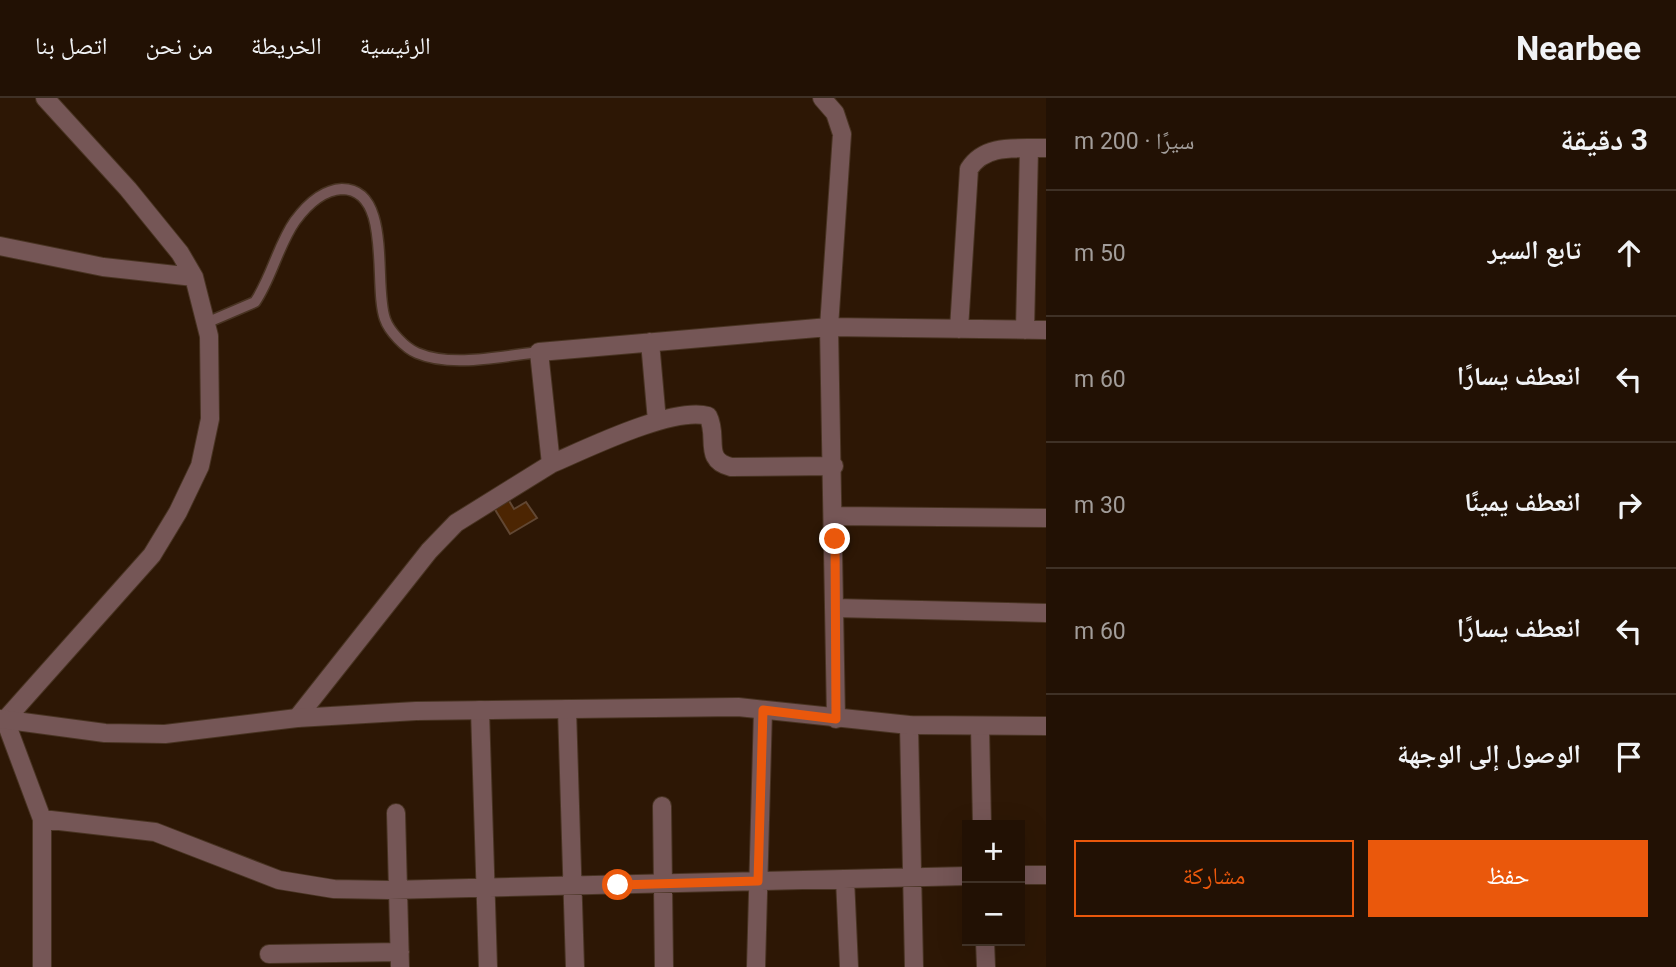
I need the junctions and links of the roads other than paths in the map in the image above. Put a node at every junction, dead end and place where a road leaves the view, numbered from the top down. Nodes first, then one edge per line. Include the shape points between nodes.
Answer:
1 (45, 98) edge
2 (822, 98) edge
3 (1038, 149) edge
4 (0, 246) edge
5 (194, 277) junction
6 (206, 323) junction
7 (829, 327) junction
8 (959, 329) junction
9 (1025, 330) junction
10 (1046, 330) edge
11 (650, 342) junction
12 (539, 352) junction
13 (657, 421) junction
14 (551, 464) junction
15 (834, 466) junction
16 (835, 516) junction
17 (1046, 518) edge
18 (835, 608) junction
19 (1046, 613) edge
20 (567, 709) junction
21 (480, 710) junction
22 (763, 710) junction
23 (298, 718) junction
24 (836, 719) junction
25 (3, 720) edge
26 (909, 725) junction
27 (980, 726) junction
28 (1046, 726) edge
29 (662, 806) dead end
30 (396, 813) dead end
31 (42, 819) junction
32 (982, 820) edge
33 (1046, 874) edge
34 (1025, 875) edge
35 (962, 876) edge
36 (912, 878) junction
37 (845, 879) junction
38 (758, 881) junction
39 (663, 884) junction
40 (572, 886) junction
41 (486, 888) junction
42 (398, 890) junction
43 (985, 946) edge
44 (268, 954) dead end
45 (400, 959) edge
46 (42, 967) edge
47 (488, 967) edge
48 (575, 967) edge
49 (664, 967) edge
50 (756, 967) edge
51 (849, 967) edge
52 (914, 967) edge
53 (986, 967) edge

1 - 5 street via 128,189
2 - 7 street via 835,113 842,134
3 - 8 street via 989,151 977,156 969,169
3 - 9 street
4 - 5 street via 103,267
5 - 6 street
6 - 12 lane via 255,302 294,223 319,197 349,189 370,205 376,222 385,320 398,338 416,353 452,360
6 - 25 street via 210,419 200,466 178,512 152,555
7 - 8 street
7 - 11 street
7 - 15 street
8 - 9 street
9 - 10 street
11 - 12 street
11 - 13 street
12 - 14 street
13 - 14 street
13 - 15 street via 708,416 714,457 731,467
14 - 23 street via 456,523
15 - 16 street
16 - 17 street
16 - 18 street
18 - 19 street
18 - 24 street
20 - 21 street
20 - 22 street
20 - 40 street
21 - 23 street
21 - 41 street
22 - 24 street
22 - 38 street
23 - 25 street via 165,734 105,733
24 - 26 street
25 - 31 street
26 - 27 street
26 - 36 street
27 - 28 street
27 - 32 street
29 - 39 street
30 - 42 street
31 - 42 street via 155,832 279,880 334,889
31 - 46 street
33 - 34 street
35 - 36 street
36 - 37 street
36 - 52 street
37 - 38 street
37 - 51 street
38 - 39 street
38 - 50 street
39 - 40 street
39 - 49 street
40 - 41 street
40 - 48 street
41 - 42 street
41 - 47 street
42 - 45 street
43 - 53 street
44 - 45 street

